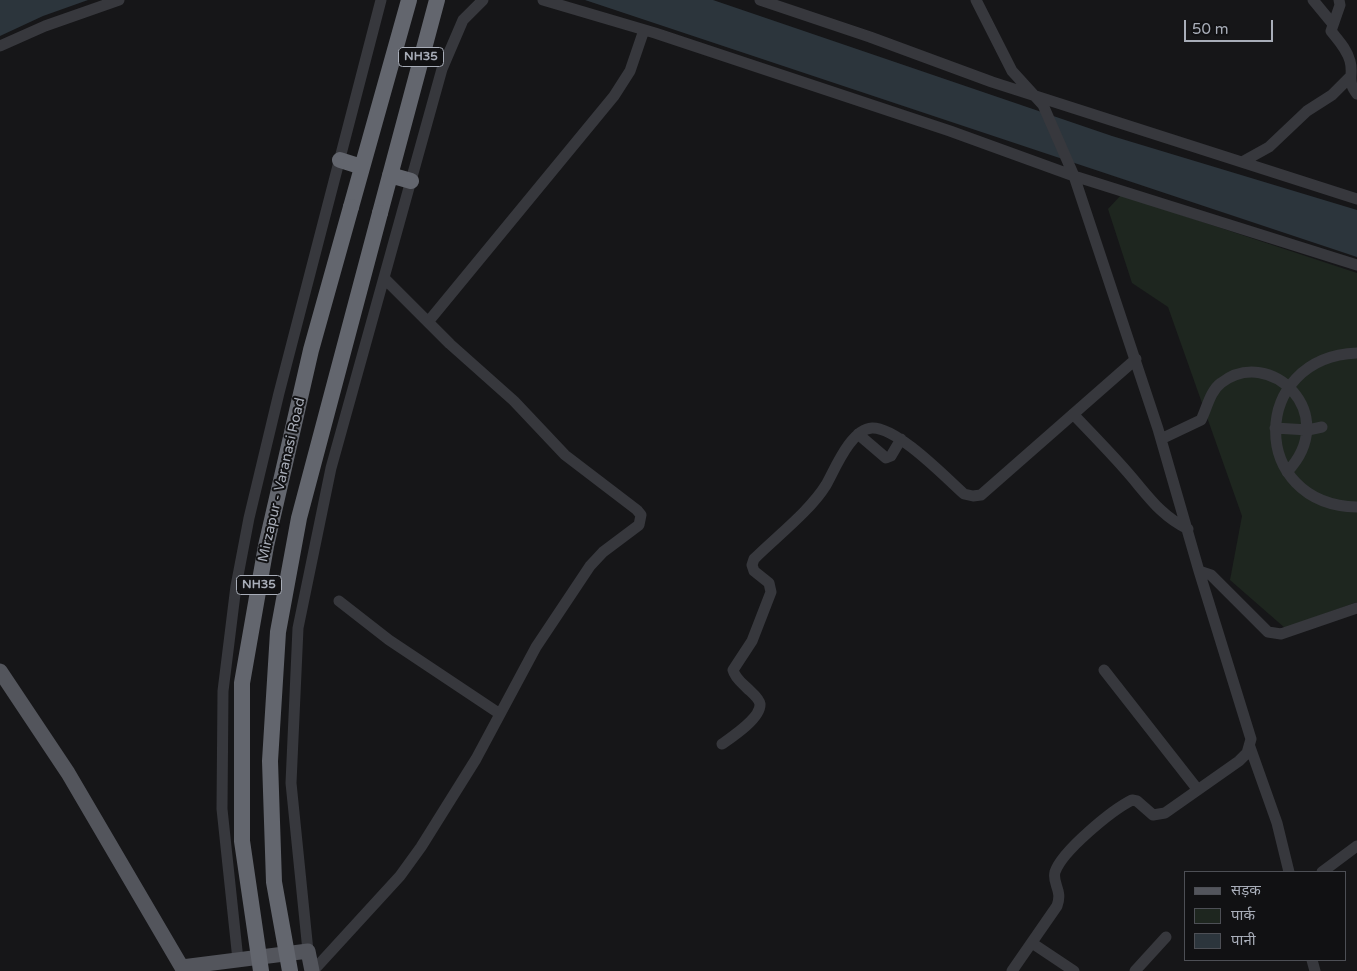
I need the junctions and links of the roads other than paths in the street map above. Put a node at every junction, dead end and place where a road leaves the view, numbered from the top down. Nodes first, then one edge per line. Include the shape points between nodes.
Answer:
1 (119, 0) edge
2 (381, 0) edge
3 (409, 0) edge
4 (437, 0) edge
5 (484, 0) edge
6 (543, 0) edge
7 (760, 0) edge
8 (976, 0) edge
9 (1313, 0) edge
10 (1339, 0) edge
11 (1332, 23) junction
12 (644, 30) junction
13 (0, 46) edge
14 (1349, 78) junction
15 (1357, 94) edge
16 (1040, 100) junction
17 (340, 160) junction
18 (1242, 162) junction
19 (362, 167) junction
20 (1072, 172) junction
21 (390, 175) junction
22 (411, 181) junction
23 (1357, 200) edge
24 (1357, 265) edge
25 (384, 278) junction
26 (428, 322) junction
27 (1357, 354) edge
28 (1136, 359) junction
29 (1289, 386) junction
30 (1073, 414) junction
31 (1322, 427) dead end
32 (1275, 428) junction
33 (1308, 430) junction
34 (858, 434) junction
35 (901, 439) junction
36 (1161, 439) junction
37 (1287, 472) junction
38 (1357, 507) edge
39 (1188, 529) junction
40 (1199, 571) junction
41 (339, 601) dead end
42 (1357, 608) edge
43 (1104, 670) dead end
44 (0, 671) edge
45 (500, 714) junction
46 (722, 744) dead end
47 (1250, 747) junction
48 (1198, 790) junction
49 (1357, 846) edge
50 (1289, 871) edge
51 (1323, 871) edge
52 (1166, 937) dead end
53 (1032, 943) junction
54 (308, 951) junction
55 (239, 965) edge
56 (181, 970) edge
57 (261, 971) edge
58 (290, 971) edge
59 (313, 971) edge
60 (1012, 971) edge
61 (1074, 971) edge
62 (1136, 971) edge

1 - 13 street
2 - 17 street
3 - 19 highway, Mirzapur - Varanasi Road / NH35
4 - 21 highway, Mirzapur - Varanasi Road / NH35
5 - 22 street via 463,20 442,69
6 - 12 street
7 - 16 street
8 - 16 street via 1012,71
9 - 11 street
10 - 11 street
11 - 14 street via 1331,31 1348,54
12 - 20 street
12 - 26 street via 630,71 614,96
14 - 15 street
14 - 18 street via 1269,147
16 - 18 street
16 - 20 street
17 - 19 highway
17 - 55 street via 276,403 236,586 223,691 222,809
18 - 23 street
19 - 57 highway, Mirzapur - Varanasi Road / NH35, bridge via 311,350 275,508 242,683 242,841
20 - 24 street
20 - 28 street
21 - 22 highway
21 - 58 highway, Mirzapur - Varanasi Road / NH35, bridge via 299,518 278,632 270,761 274,882
22 - 25 street
25 - 26 street
25 - 54 street via 330,468 298,628 291,783
26 - 45 street via 514,401 565,455 641,515 639,525 590,566 536,647
27 - 29 street via 1339,354 1320,360 1302,371
28 - 30 street
28 - 36 street
29 - 32 street via 1276,414
29 - 33 street via 1303,405
29 - 36 street via 1261,374 1233,377 1220,383 1201,420
30 - 35 street via 981,495 964,494
30 - 39 street via 1157,509 1172,522
31 - 33 street
32 - 33 street
32 - 37 street via 1280,459
33 - 37 street via 1305,446
34 - 35 street via 872,428
34 - 35 street via 886,458
34 - 46 street via 817,497 754,559 754,570 769,583 771,592 752,641 733,670 757,698 759,708 742,730
36 - 39 street
37 - 38 street via 1310,496 1325,503
39 - 40 street
40 - 42 street via 1211,575 1274,635
40 - 47 street via 1251,738
41 - 45 street via 411,655
43 - 48 street
44 - 56 main road via 68,773
45 - 59 street via 460,787 400,876
47 - 48 street via 1240,761
47 - 50 street via 1277,823
48 - 53 street via 1158,816 1132,800 1076,843 1056,871 1054,880 1060,897 1057,906
49 - 51 street
52 - 62 street
53 - 60 street
53 - 61 street
54 - 55 main road
54 - 59 main road
55 - 56 main road

